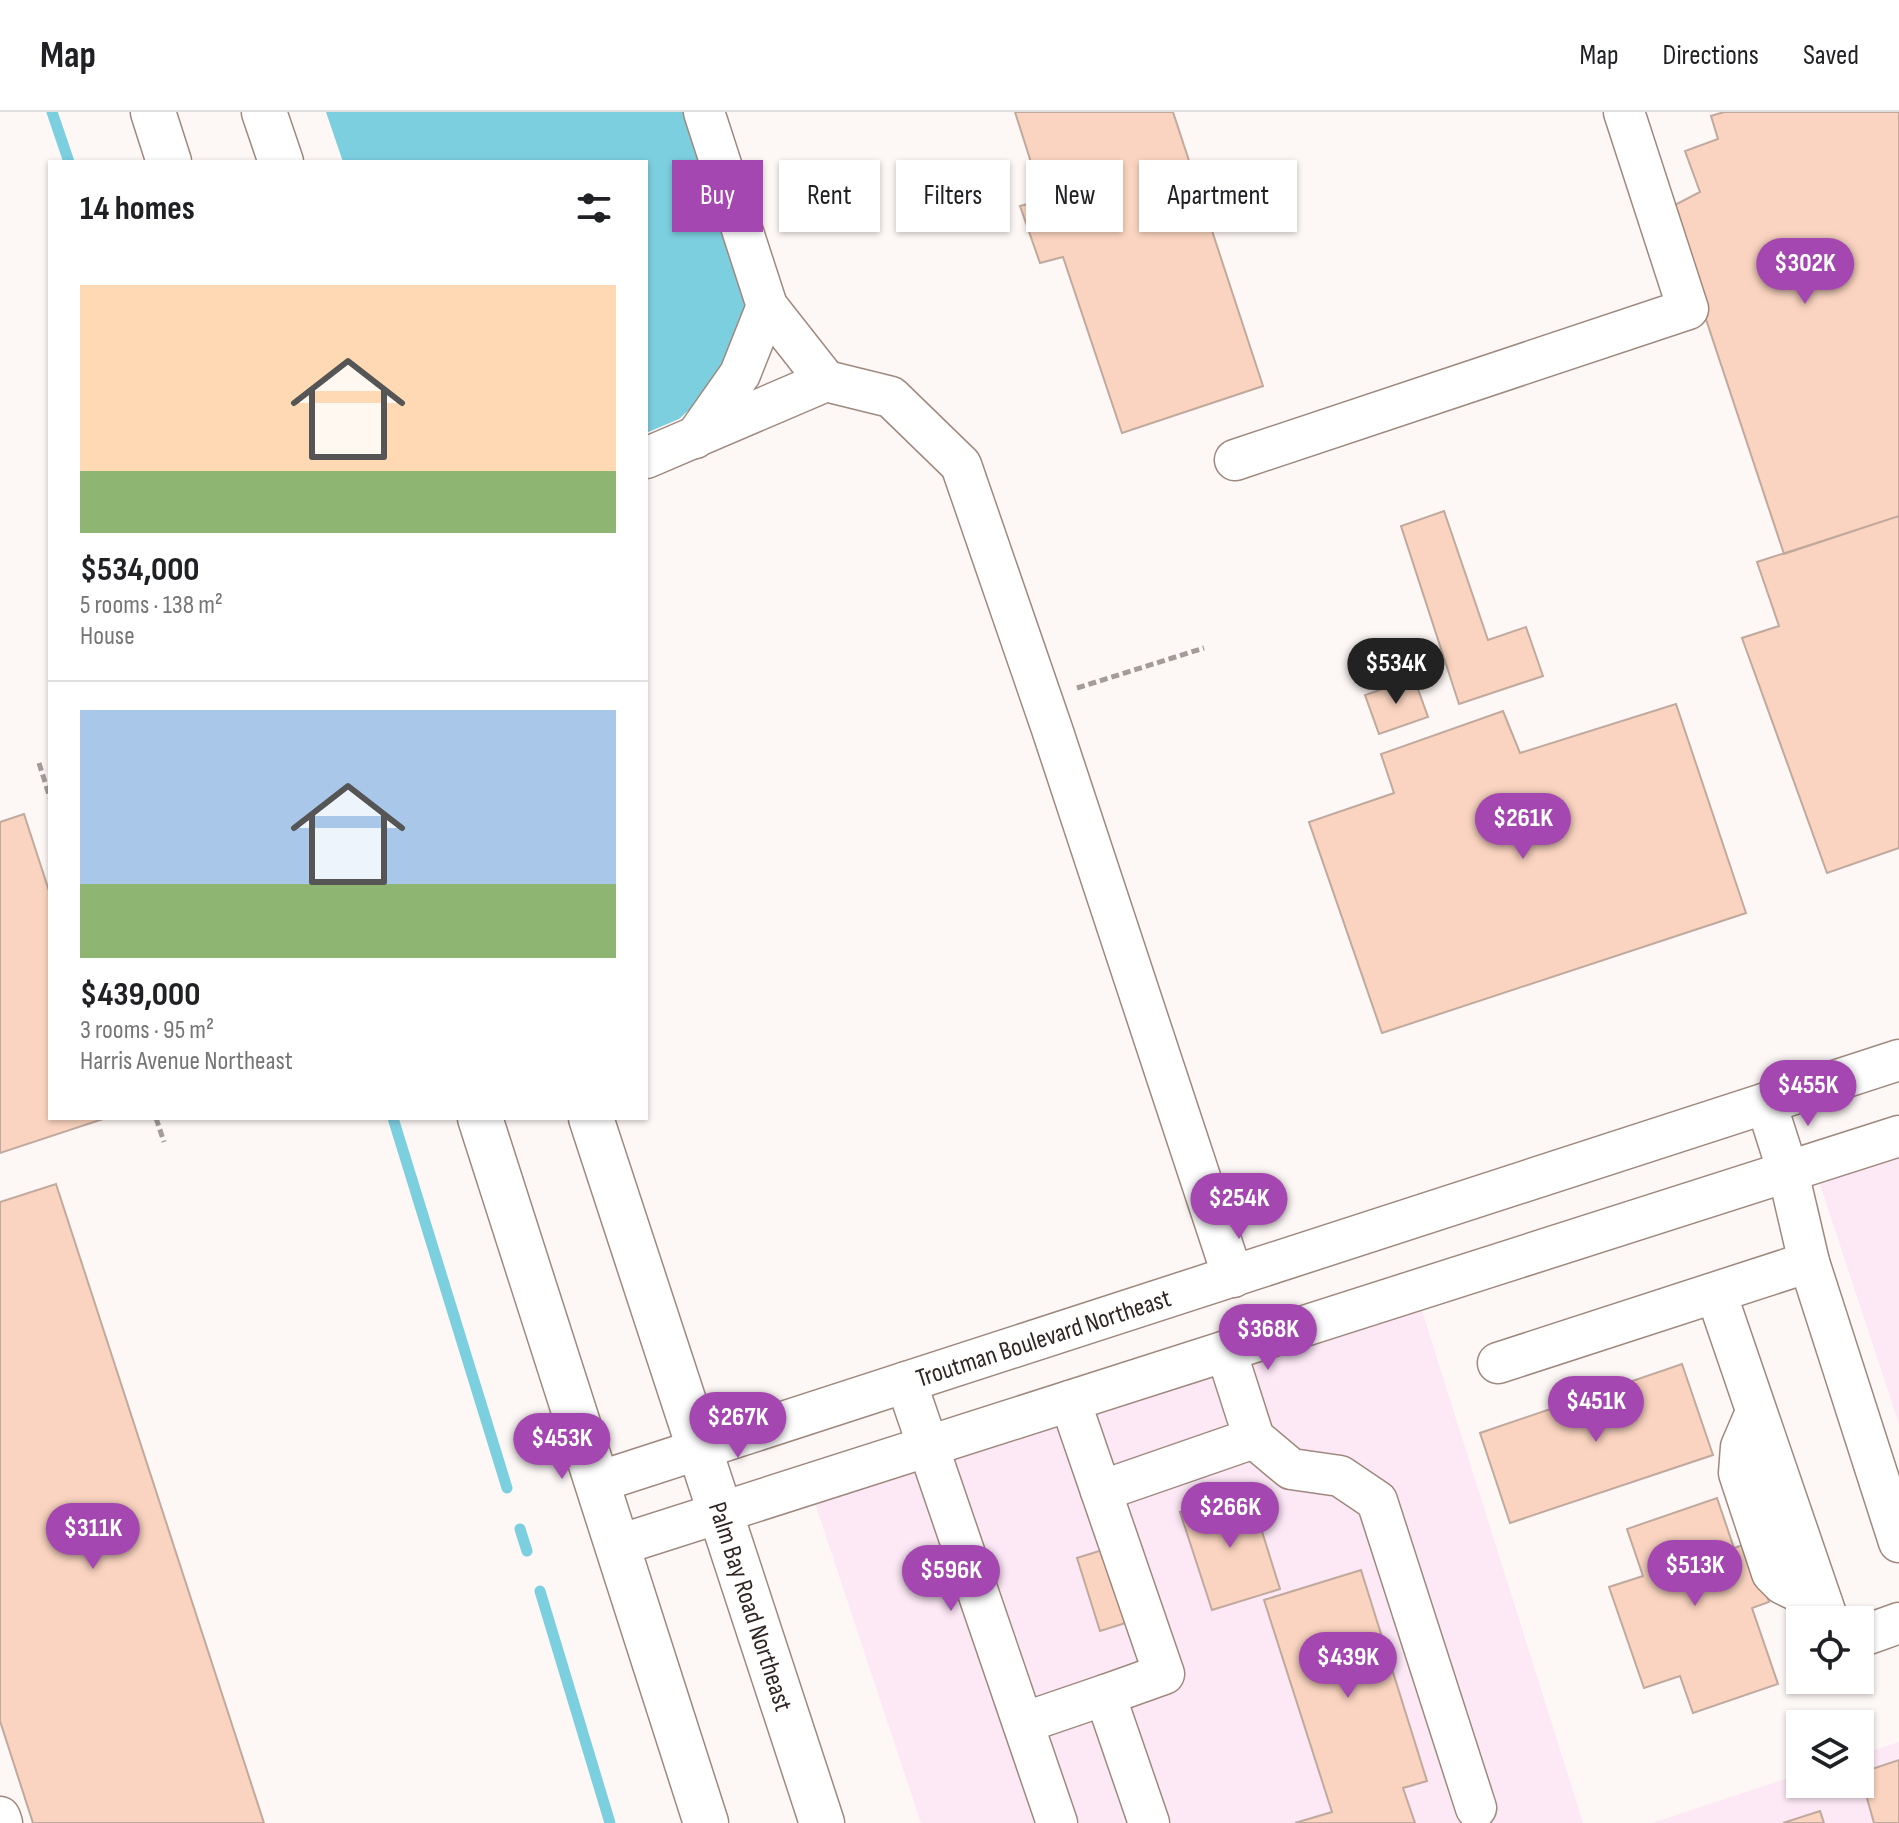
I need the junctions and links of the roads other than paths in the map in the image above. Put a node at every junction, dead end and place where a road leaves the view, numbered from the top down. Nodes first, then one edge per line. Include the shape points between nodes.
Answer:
1 (153, 112) edge
2 (264, 112) edge
3 (704, 112) edge
4 (1624, 112) edge
5 (168, 160) edge
6 (280, 160) edge
7 (767, 306) junction
8 (826, 381) junction
9 (695, 438) junction
10 (648, 457) edge
11 (1235, 460) dead end
12 (1899, 1060) edge
13 (1766, 1103) junction
14 (481, 1120) edge
15 (592, 1120) edge
16 (1899, 1136) edge
17 (1788, 1172) junction
18 (1809, 1262) junction
19 (1233, 1277) junction
20 (1716, 1293) junction
21 (1226, 1351) junction
22 (1498, 1363) dead end
23 (906, 1382) junction
24 (1070, 1401) junction
25 (1254, 1438) junction
26 (928, 1446) junction
27 (698, 1449) junction
28 (598, 1482) junction
29 (1101, 1491) junction
30 (720, 1513) junction
31 (1899, 1542) edge
32 (616, 1546) junction
33 (1823, 1606) edge
34 (1899, 1623) edge
35 (1874, 1632) edge
36 (1105, 1695) junction
37 (1023, 1723) junction
38 (1476, 1808) dead end
39 (0, 1817) edge
40 (2, 1823) edge
41 (706, 1823) edge
42 (822, 1823) edge
43 (1057, 1823) edge
44 (1149, 1823) edge

1 - 5 main road
2 - 6 main road
3 - 7 street
4 - 11 street via 1688,309
7 - 8 street
7 - 9 street via 740,374
8 - 9 street
8 - 19 street via 891,397 961,465
9 - 10 street
12 - 13 street, Troutman Boulevard Northeast
13 - 17 street
13 - 19 street, Troutman Boulevard Northeast
14 - 28 main road
15 - 27 main road, Palm Bay Road Northeast
16 - 17 street
17 - 18 street
17 - 21 street
18 - 20 street
18 - 31 street
19 - 23 street, Troutman Boulevard Northeast
20 - 22 street
20 - 33 street
21 - 24 street
21 - 25 street
23 - 26 street
23 - 27 street, Troutman Boulevard Northeast
24 - 26 street
24 - 29 street
25 - 29 street
25 - 38 street via 1291,1469 1340,1476 1377,1501
26 - 30 street
26 - 37 street
27 - 28 street, Troutman Boulevard Northeast
27 - 30 main road, Palm Bay Road Northeast
28 - 32 main road
29 - 36 street via 1164,1674
30 - 32 street
30 - 42 main road, Palm Bay Road Northeast
32 - 41 main road
34 - 35 street
36 - 37 street
36 - 44 street
37 - 43 street
39 - 40 street

